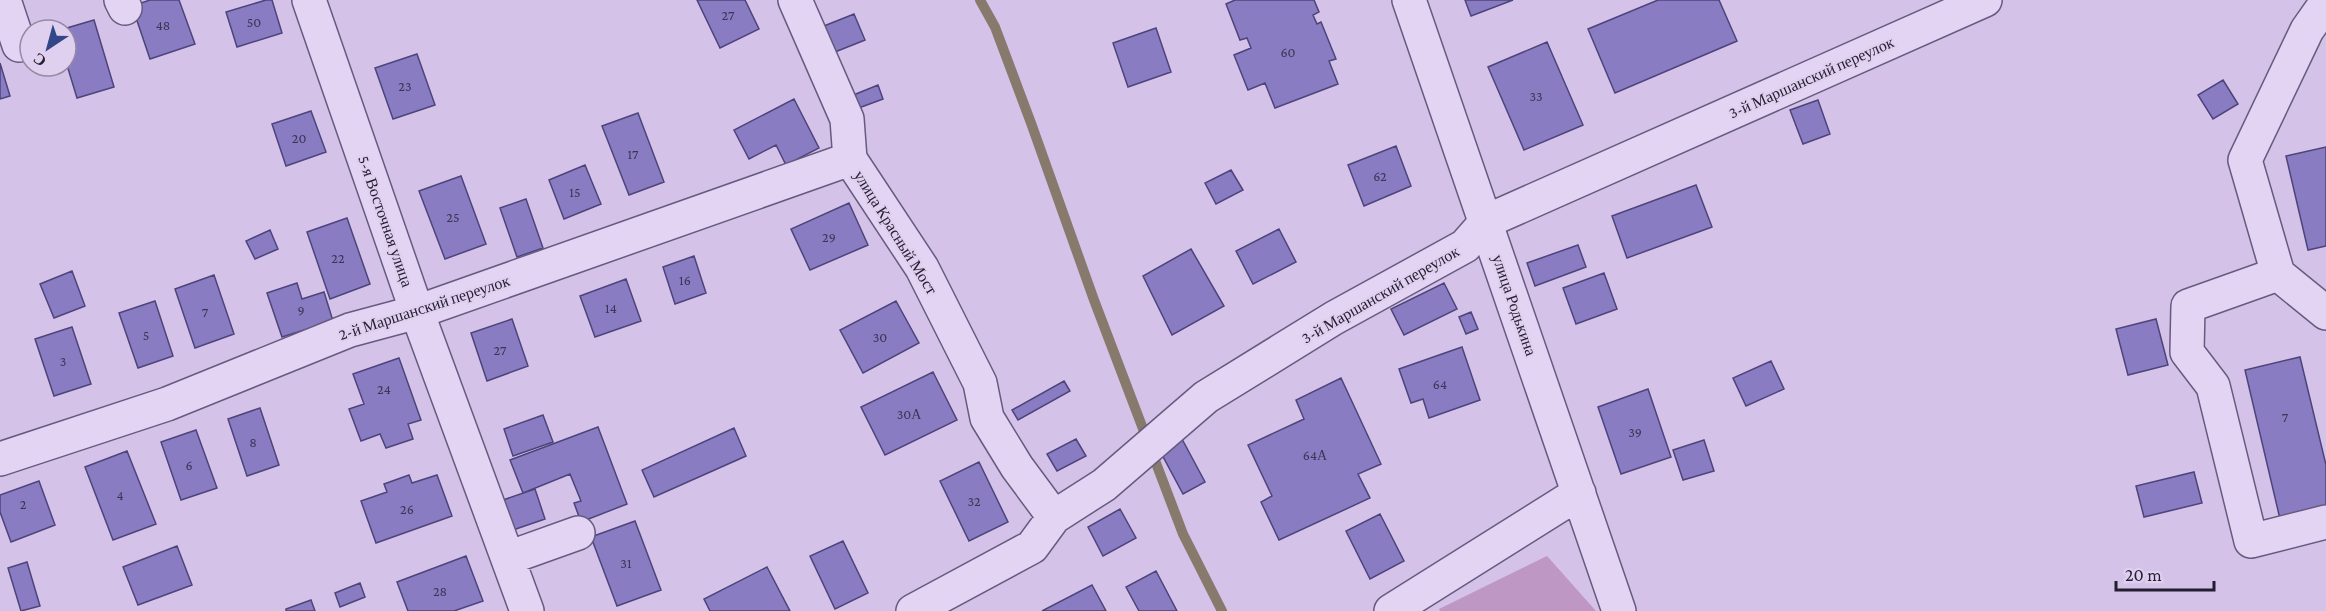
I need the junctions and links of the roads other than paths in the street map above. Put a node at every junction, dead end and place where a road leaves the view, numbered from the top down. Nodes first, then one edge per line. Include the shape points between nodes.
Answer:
1 (4, 0) edge
2 (309, 0) edge
3 (795, 0) edge
4 (1409, 0) edge
5 (1985, 0) edge
6 (2326, 3) edge
7 (18, 42) edge
8 (850, 159) junction
9 (1487, 221) junction
10 (2278, 274) junction
11 (417, 312) junction
12 (2326, 313) edge
13 (0, 459) edge
14 (1579, 494) junction
15 (1054, 517) junction
16 (2326, 522) edge
17 (578, 533) dead end
18 (508, 558) junction
19 (527, 611) edge
20 (913, 611) edge
21 (1391, 611) edge
22 (1619, 611) edge

1 - 7 street
2 - 11 street, 5-я Восточная улица
3 - 8 street, улица Красный Мост via 847,119
4 - 9 street, улица Родькина
5 - 9 street, 3-й Маршанский переулок
6 - 10 street via 2307,30 2245,160
8 - 11 street, 2-й Маршанский переулок
8 - 15 street, улица Красный Мост via 922,268 980,383 987,418
9 - 14 street, улица Родькина
9 - 15 street, 3-й Маршанский переулок via 1465,246 1334,318 1206,397 1104,485
10 - 12 street
10 - 16 street via 2188,306 2187,352 2213,386 2251,541
11 - 13 street, 2-й Маршанский переулок via 350,330 166,404
11 - 18 street, 5-я Восточная улица
14 - 21 street
14 - 22 street, улица Родькина
15 - 20 street, 3-й Маршанский переулок via 1032,547
17 - 18 street
18 - 19 street, 5-я Восточная улица

